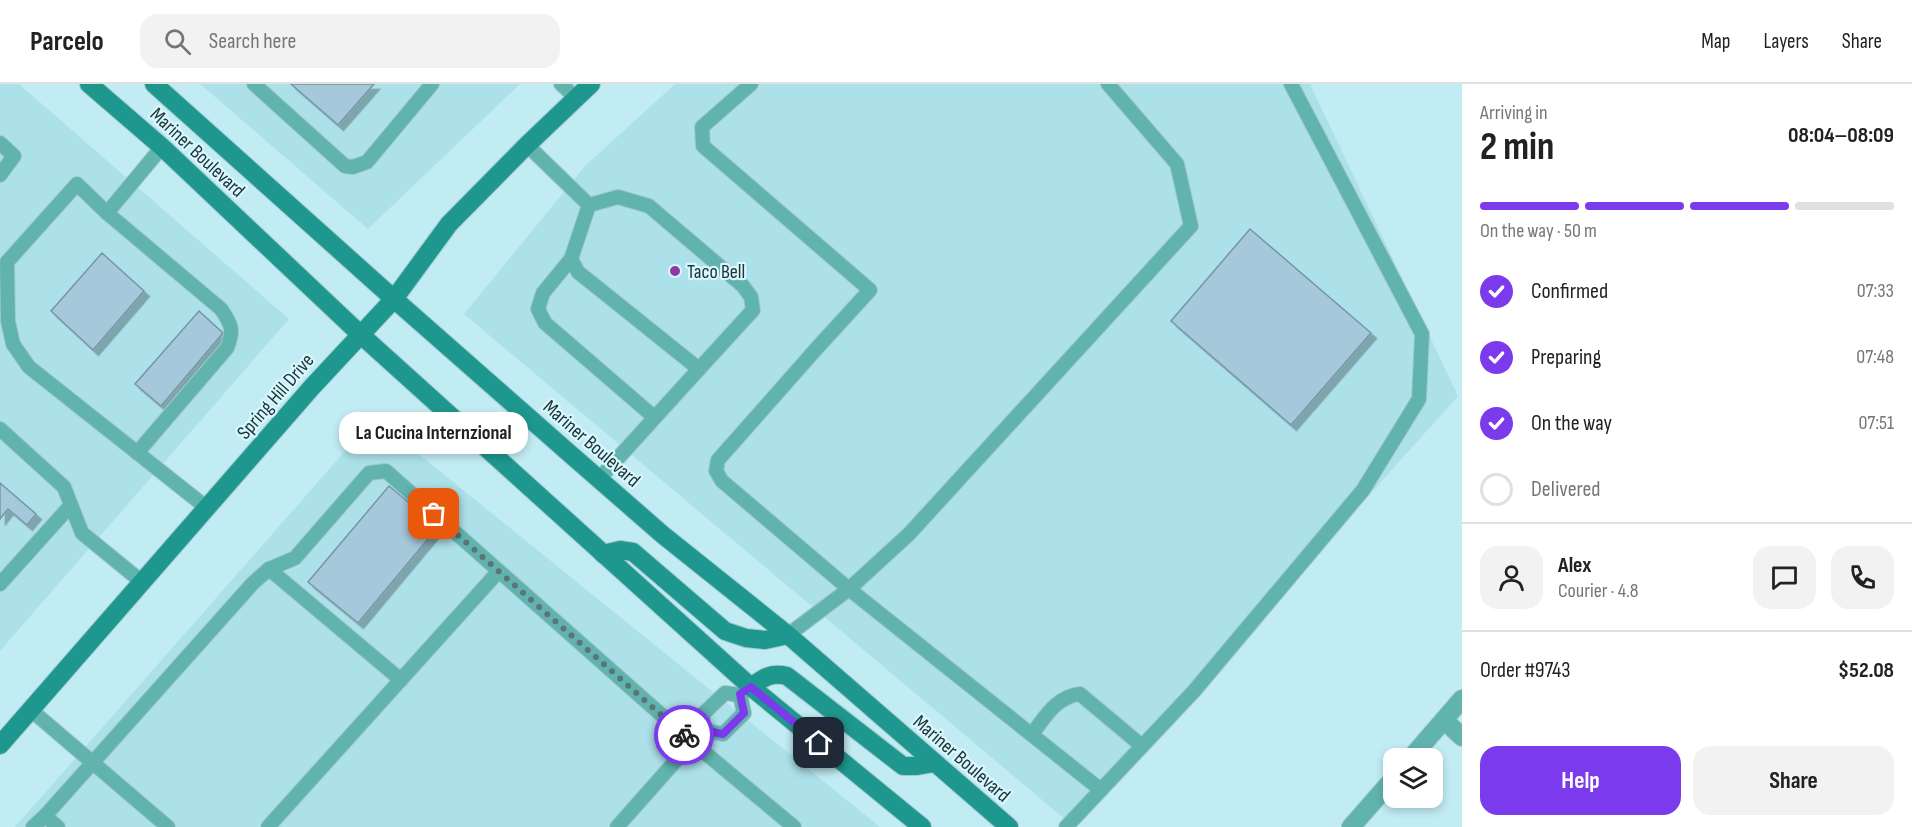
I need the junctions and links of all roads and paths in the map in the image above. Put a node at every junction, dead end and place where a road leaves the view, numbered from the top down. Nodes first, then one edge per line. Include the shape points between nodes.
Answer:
1 (154, 84) edge
2 (254, 84) edge
3 (432, 84) edge
4 (561, 84) edge
5 (591, 84) edge
6 (751, 84) edge
7 (1108, 84) edge
8 (1291, 84) edge
9 (94, 85) edge
10 (576, 98) junction
11 (0, 143) edge
12 (527, 145) junction
13 (162, 147) junction
14 (0, 175) edge
15 (589, 205) junction
16 (107, 213) junction
17 (572, 259) junction
18 (394, 299) junction
19 (360, 334) junction
20 (699, 369) junction
21 (654, 417) junction
22 (0, 429) edge
23 (137, 453) junction
24 (599, 479) junction
25 (72, 505) junction
26 (207, 508) junction
27 (603, 554) junction
28 (269, 569) junction
29 (498, 572) junction
30 (142, 582) junction
31 (0, 584) edge
32 (849, 589) junction
33 (788, 635) junction
34 (401, 680) junction
35 (745, 691) junction
36 (1462, 699) edge
37 (31, 710) junction
38 (1444, 720) junction
39 (703, 730) junction
40 (1032, 734) junction
41 (1462, 737) edge
42 (692, 742) junction
43 (0, 746) edge
44 (1142, 746) junction
45 (1420, 748) edge
46 (94, 763) junction
47 (934, 763) junction
48 (1101, 790) junction
49 (1383, 791) edge
50 (45, 816) junction
51 (33, 827) edge
52 (58, 827) edge
53 (168, 827) edge
54 (268, 827) edge
55 (617, 827) edge
56 (794, 827) edge
57 (922, 827) edge
58 (1009, 827) edge
59 (1066, 827) edge
60 (1351, 827) edge

1 - 18 main road, Mariner Boulevard
2 - 3 lane via 345,166 353,167 367,162
4 - 10 lane
5 - 10 main road, Spring Hill Drive
6 - 32 lane via 702,128 703,146 870,290 718,460 716,471 722,481
7 - 32 lane via 1177,164 1191,226 909,534
8 - 44 lane via 1422,334 1419,399 1363,490 1194,691
9 - 13 main road, Mariner Boulevard
10 - 12 main road, Spring Hill Drive
11 - 14 lane via 14,156
12 - 15 lane
12 - 18 main road, Spring Hill Drive via 449,224
13 - 16 lane
13 - 19 main road, Mariner Boulevard
15 - 17 lane
15 - 20 lane via 618,197 649,206 751,297 753,310
16 - 23 lane via 221,309 230,322 232,335 227,348
16 - 23 lane via 77,184 7,262 8,321 13,344 29,367
17 - 20 lane via 578,272
17 - 21 lane via 543,292 538,309 545,323
18 - 19 main road, Spring Hill Drive
18 - 24 main road, Mariner Boulevard
19 - 26 main road, Spring Hill Drive
19 - 27 main road, Mariner Boulevard
20 - 21 lane
21 - 24 lane
22 - 25 lane via 64,487
23 - 26 lane
24 - 33 main road, Mariner Boulevard
25 - 30 lane via 82,533
25 - 31 lane
26 - 30 main road, Spring Hill Drive
27 - 33 main road via 633,552 725,631 765,640
27 - 35 main road, Mariner Boulevard
28 - 29 lane via 294,558 369,474 386,471
28 - 34 lane
28 - 46 lane
29 - 34 lane
29 - 42 lane
30 - 37 main road, Spring Hill Drive
32 - 33 lane
32 - 40 lane
33 - 47 main road, Mariner Boulevard
34 - 54 lane
35 - 39 lane via 725,693 703,714
35 - 39 lane via 744,713 723,734
35 - 47 main road via 767,676 787,676 903,766
35 - 57 main road, Mariner Boulevard
36 - 38 street
37 - 43 main road, Spring Hill Drive
37 - 46 lane
38 - 41 street
38 - 45 street
39 - 42 lane
40 - 44 lane via 1057,703 1080,694
40 - 48 lane
42 - 55 lane
42 - 56 lane
44 - 48 lane
46 - 50 lane
46 - 53 lane
47 - 58 main road, Mariner Boulevard
48 - 59 lane
49 - 60 street
50 - 51 lane
50 - 52 lane

